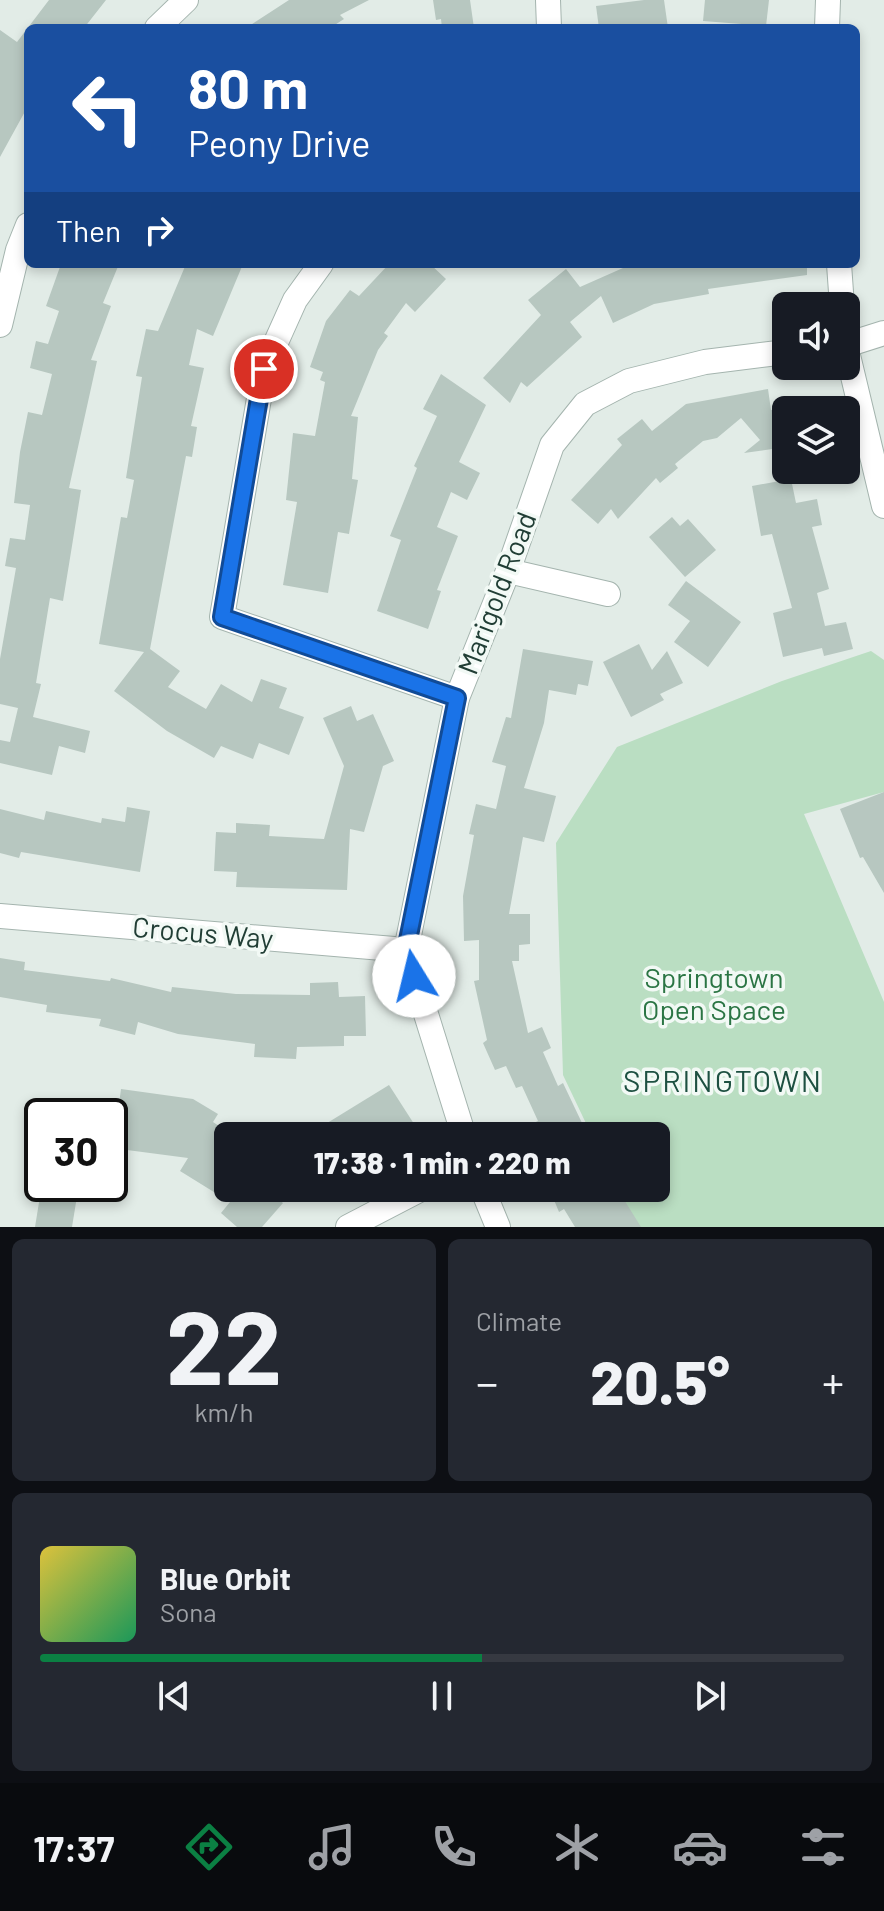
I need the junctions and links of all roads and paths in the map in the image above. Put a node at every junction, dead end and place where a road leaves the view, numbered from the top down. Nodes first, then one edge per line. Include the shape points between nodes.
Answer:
1 (186, 0) edge
2 (548, 0) edge
3 (828, 0) edge
4 (161, 24) edge
5 (549, 24) edge
6 (827, 24) edge
7 (24, 235) edge
8 (318, 268) edge
9 (839, 268) edge
10 (841, 292) edge
11 (0, 325) edge
12 (884, 333) edge
13 (860, 341) edge
14 (772, 354) edge
15 (854, 380) edge
16 (884, 506) edge
17 (508, 571) junction
18 (608, 594) dead end
19 (457, 698) junction
20 (0, 916) edge
21 (406, 950) junction
22 (460, 1122) edge
23 (396, 1202) edge
24 (488, 1202) edge
25 (348, 1227) edge
26 (498, 1227) edge

1 - 4 street
2 - 5 street
3 - 6 street
7 - 11 street
8 - 19 street via 295,300 264,369 222,617
9 - 10 street
12 - 13 street
14 - 17 street, Marigold Road via 705,362 629,381 585,404 552,445
15 - 16 street
17 - 18 street
17 - 19 street, Marigold Road
19 - 21 street, Marigold Road
20 - 21 street, Crocus Way
21 - 22 street, Marigold Road
23 - 25 street
24 - 26 street

